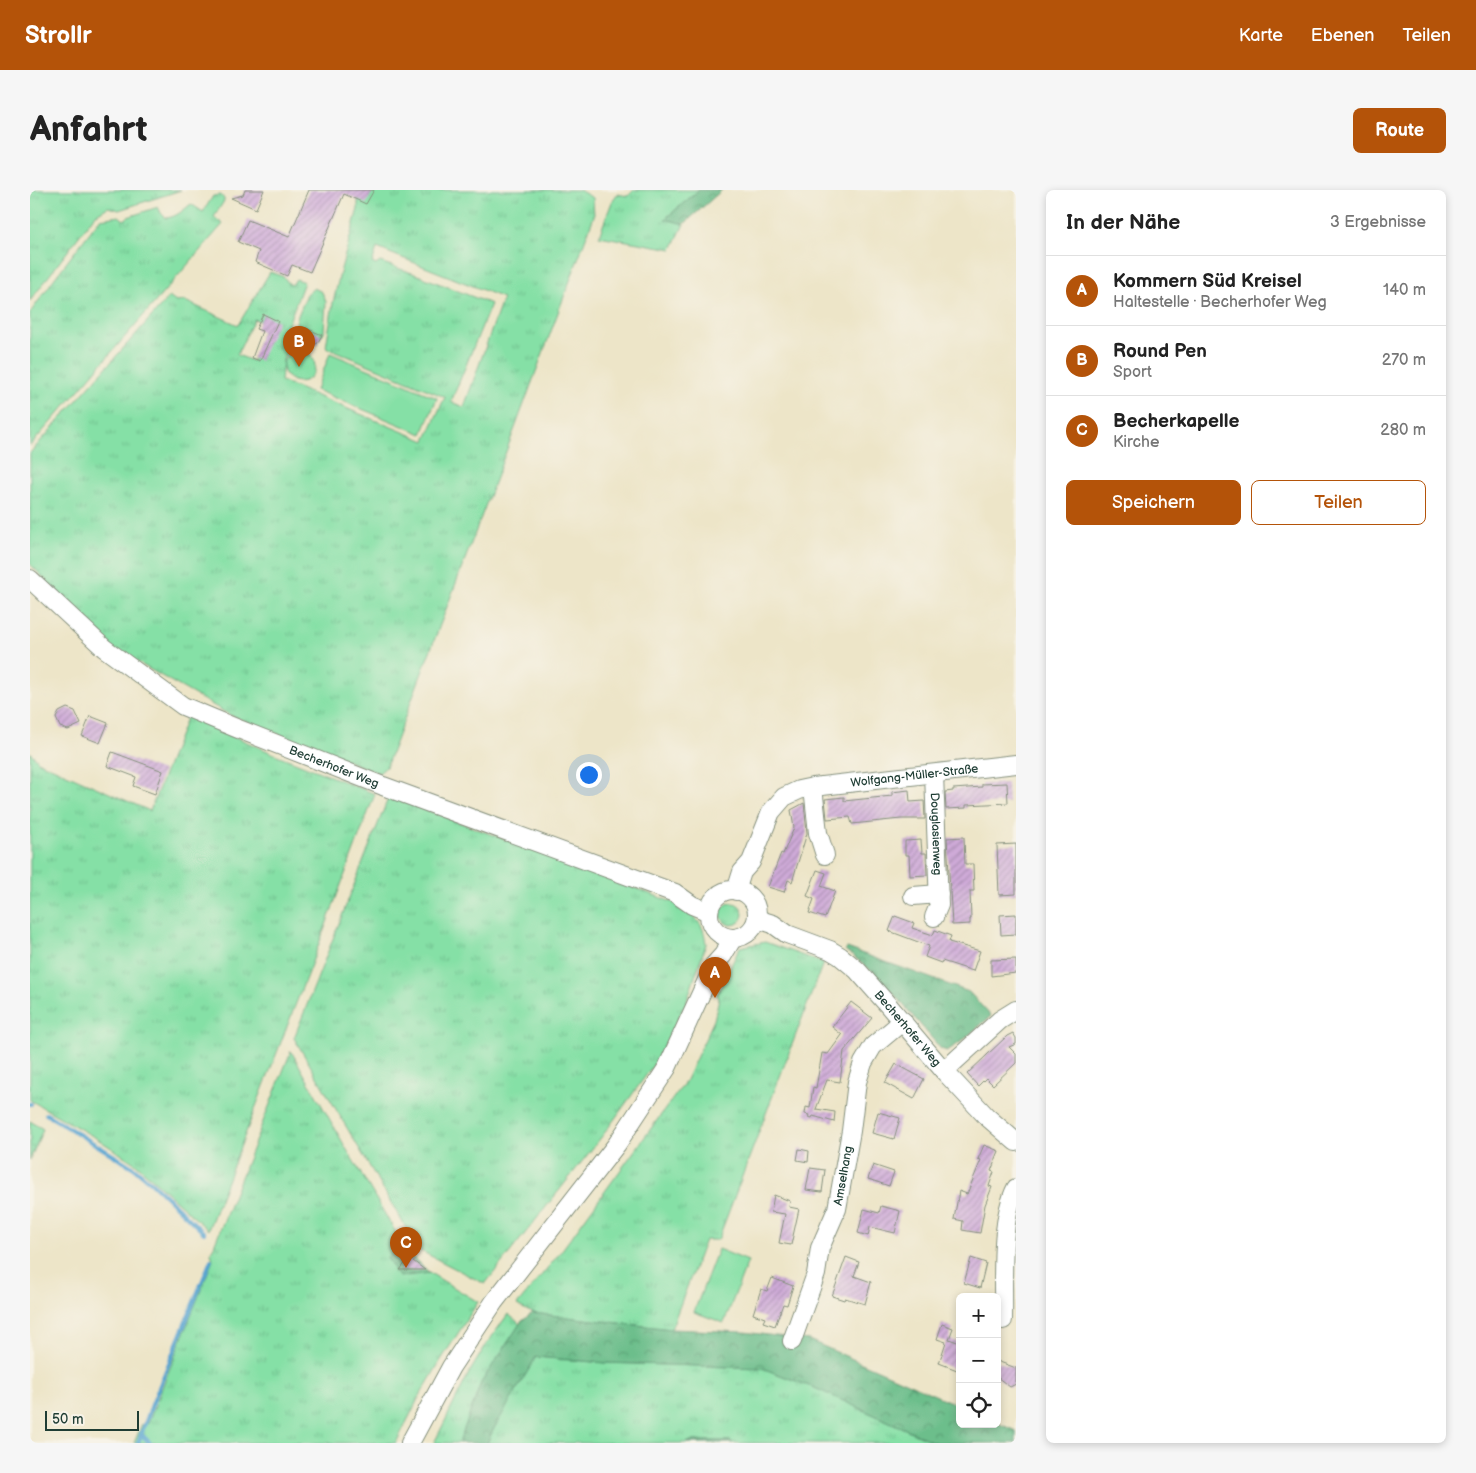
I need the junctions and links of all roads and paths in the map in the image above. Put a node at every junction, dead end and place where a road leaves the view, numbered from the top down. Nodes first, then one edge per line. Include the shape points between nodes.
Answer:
1 (30, 579) edge
2 (1016, 764) edge
3 (934, 774) junction
4 (813, 787) junction
5 (825, 855) dead end
6 (742, 893) junction
7 (939, 894) junction
8 (913, 896) dead end
9 (712, 906) junction
10 (934, 916) dead end
11 (754, 924) junction
12 (725, 935) junction
13 (1016, 1010) edge
14 (902, 1021) junction
15 (944, 1071) junction
16 (1016, 1142) edge
17 (1016, 1188) edge
18 (1003, 1320) dead end
19 (792, 1341) dead end
20 (410, 1443) edge

1 - 9 street, Becherhofer Weg via 104,648 183,706 383,786 675,893 696,894
2 - 3 street, Wolfgang-Müller-Straße
3 - 4 street, Wolfgang-Müller-Straße
3 - 7 street, Douglasienweg
4 - 5 street via 818,833
4 - 6 street, Wolfgang-Müller-Straße via 784,797 771,812 751,862 753,876
6 - 9 street via 724,893
6 - 11 street via 756,906
7 - 8 street
7 - 10 street, Douglasienweg
9 - 12 street via 710,920
11 - 12 street via 746,935
11 - 14 street, Becherhofer Weg via 840,956
12 - 20 street via 713,951 714,965 667,1068 617,1144 494,1302 451,1367
13 - 15 street via 1000,1020
14 - 15 street, Becherhofer Weg
14 - 19 street, Amselhang via 873,1046 863,1063 857,1082 837,1209 820,1248 816,1274
15 - 16 street, Becherhofer Weg via 986,1116
17 - 18 street via 1010,1200 1005,1228

